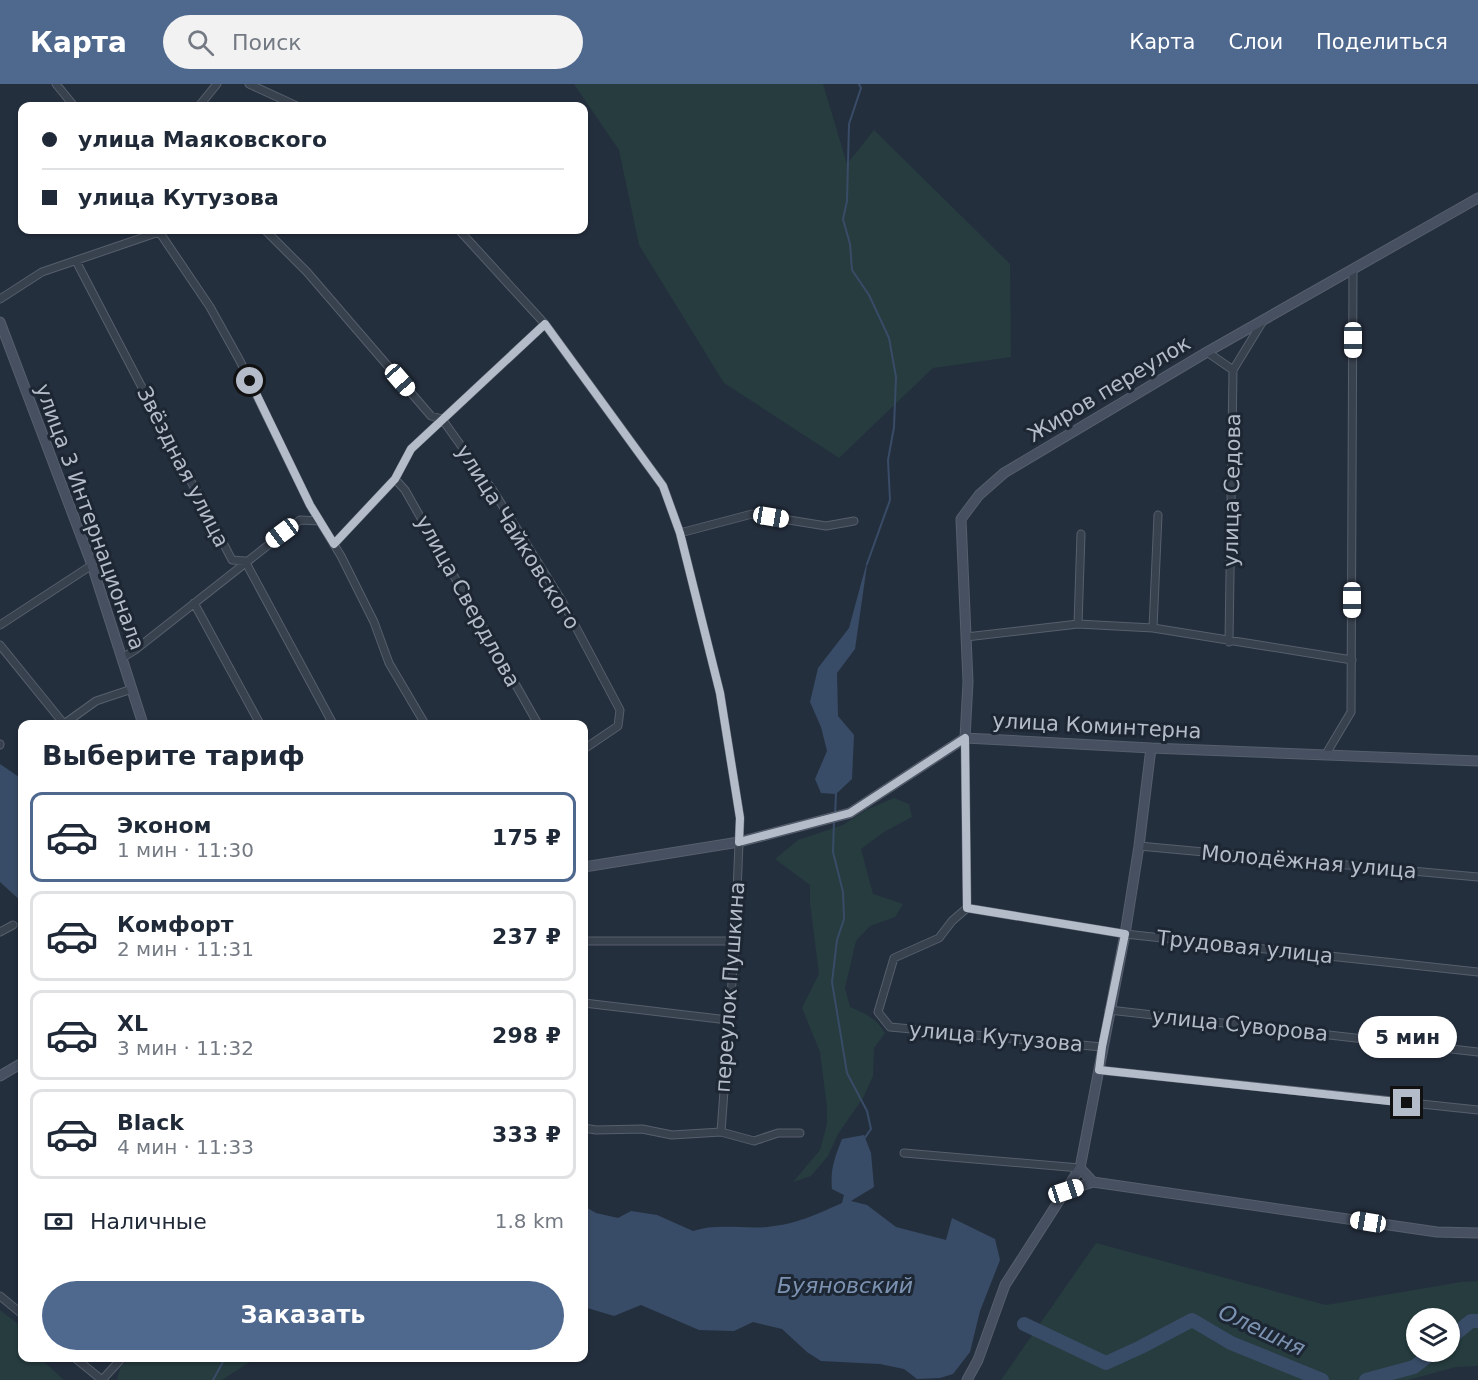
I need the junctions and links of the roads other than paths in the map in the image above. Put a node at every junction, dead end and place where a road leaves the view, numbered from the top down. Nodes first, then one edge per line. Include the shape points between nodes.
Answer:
1 (56, 84) edge
2 (217, 84) edge
3 (249, 84) edge
4 (71, 102) edge
5 (202, 102) edge
6 (288, 102) edge
7 (1478, 198) edge
8 (147, 234) edge
9 (161, 234) edge
10 (269, 234) edge
11 (463, 234) edge
12 (76, 261) junction
13 (1353, 268) junction
14 (0, 300) edge
15 (1264, 319) junction
16 (0, 322) edge
17 (545, 324) junction
18 (1207, 352) junction
19 (1233, 370) junction
20 (442, 419) junction
21 (395, 479) junction
22 (1158, 515) dead end
23 (320, 521) junction
24 (854, 521) dead end
25 (680, 533) junction
26 (1081, 534) dead end
27 (334, 544) junction
28 (245, 561) junction
29 (92, 565) junction
30 (194, 603) junction
31 (1078, 624) junction
32 (0, 625) edge
33 (1153, 628) junction
34 (966, 638) junction
35 (1229, 642) junction
36 (0, 645) edge
37 (122, 658) junction
38 (1352, 660) junction
39 (132, 689) junction
40 (61, 720) edge
41 (70, 720) edge
42 (142, 720) edge
43 (258, 720) edge
44 (331, 720) edge
45 (423, 720) edge
46 (536, 720) edge
47 (965, 738) junction
48 (588, 746) edge
49 (1151, 748) junction
50 (1326, 754) junction
51 (1478, 761) edge
52 (739, 842) junction
53 (1139, 846) junction
54 (588, 866) edge
55 (1478, 877) edge
56 (967, 908) junction
57 (14, 925) dead end
58 (0, 932) edge
59 (1125, 934) junction
60 (588, 941) edge
61 (735, 941) junction
62 (1478, 972) edge
63 (588, 1003) edge
64 (1109, 1010) junction
65 (728, 1020) junction
66 (1102, 1047) junction
67 (1478, 1052) edge
68 (18, 1065) edge
69 (1099, 1070) junction
70 (0, 1076) edge
71 (1478, 1110) edge
72 (588, 1129) edge
73 (721, 1132) junction
74 (800, 1133) dead end
75 (904, 1153) dead end
76 (1080, 1168) junction
77 (1093, 1182) junction
78 (1066, 1191) junction
79 (1478, 1233) edge
80 (0, 1296) edge
81 (18, 1311) edge
82 (80, 1362) edge
83 (119, 1362) edge
84 (102, 1380) edge
85 (967, 1380) edge

1 - 4 street
2 - 5 street
3 - 6 street
7 - 13 street, Жиров переулок
8 - 12 street
9 - 23 street via 240,361
10 - 20 street, улица Чайковского via 307,272 431,416
11 - 17 street, переулок Пушкина
12 - 14 street via 42,272
12 - 28 street, Звёздная улица via 231,560
13 - 15 street, Жиров переулок
13 - 38 street
15 - 18 street, Жиров переулок
15 - 19 street
16 - 29 street, улица 3 Интернационала
17 - 20 street
17 - 25 street, переулок Пушкина via 663,486
18 - 19 street
18 - 34 street, Жиров переулок via 1004,473 979,495 961,519
19 - 35 street, улица Седова
20 - 21 street via 411,449
20 - 48 street, улица Чайковского via 492,489 562,601 620,710 618,726
21 - 27 street
21 - 46 street, улица Свердлова via 405,490
22 - 33 street
23 - 27 street
23 - 28 street via 300,520
24 - 25 street via 826,526 752,514
25 - 52 street, переулок Пушкина via 720,693 740,818
26 - 31 street
27 - 45 street via 374,622 389,663
28 - 30 street
28 - 44 street, Звёздная улица
29 - 32 street
29 - 37 street, улица 3 Интернационала
30 - 37 street
30 - 43 street
31 - 33 street
31 - 34 street
33 - 35 street
34 - 47 street, Жиров переулок
35 - 38 street
36 - 40 street
37 - 39 street, улица 3 Интернационала
38 - 50 street via 1351,712
39 - 41 street via 96,701
39 - 42 street, улица 3 Интернационала
47 - 49 street, улица Коминтерна
47 - 52 street, улица Коминтерна via 850,813
47 - 56 street
49 - 50 street, улица Коминтерна
49 - 53 street
50 - 51 street, улица Коминтерна
52 - 54 street, улица Коминтерна
52 - 61 street, переулок Пушкина
53 - 55 street, Молодёжная улица
53 - 59 street
56 - 59 street, Трудовая улица
56 - 66 street, улица Кутузова via 939,938 894,958 878,1012 890,1027
57 - 58 street
59 - 62 street, Трудовая улица
59 - 64 street
60 - 61 street
61 - 65 street, переулок Пушкина
63 - 65 street
64 - 66 street
64 - 67 street, улица Суворова
65 - 73 street, переулок Пушкина
66 - 69 street
68 - 70 street
69 - 71 street, улица Кутузова
69 - 76 street
72 - 73 street via 642,1129 672,1135
73 - 74 street via 754,1142 778,1133
75 - 76 street
76 - 77 street
76 - 78 street
77 - 78 street
77 - 79 street via 1437,1232
78 - 85 street via 1005,1285
80 - 81 street
82 - 84 street
83 - 84 street

